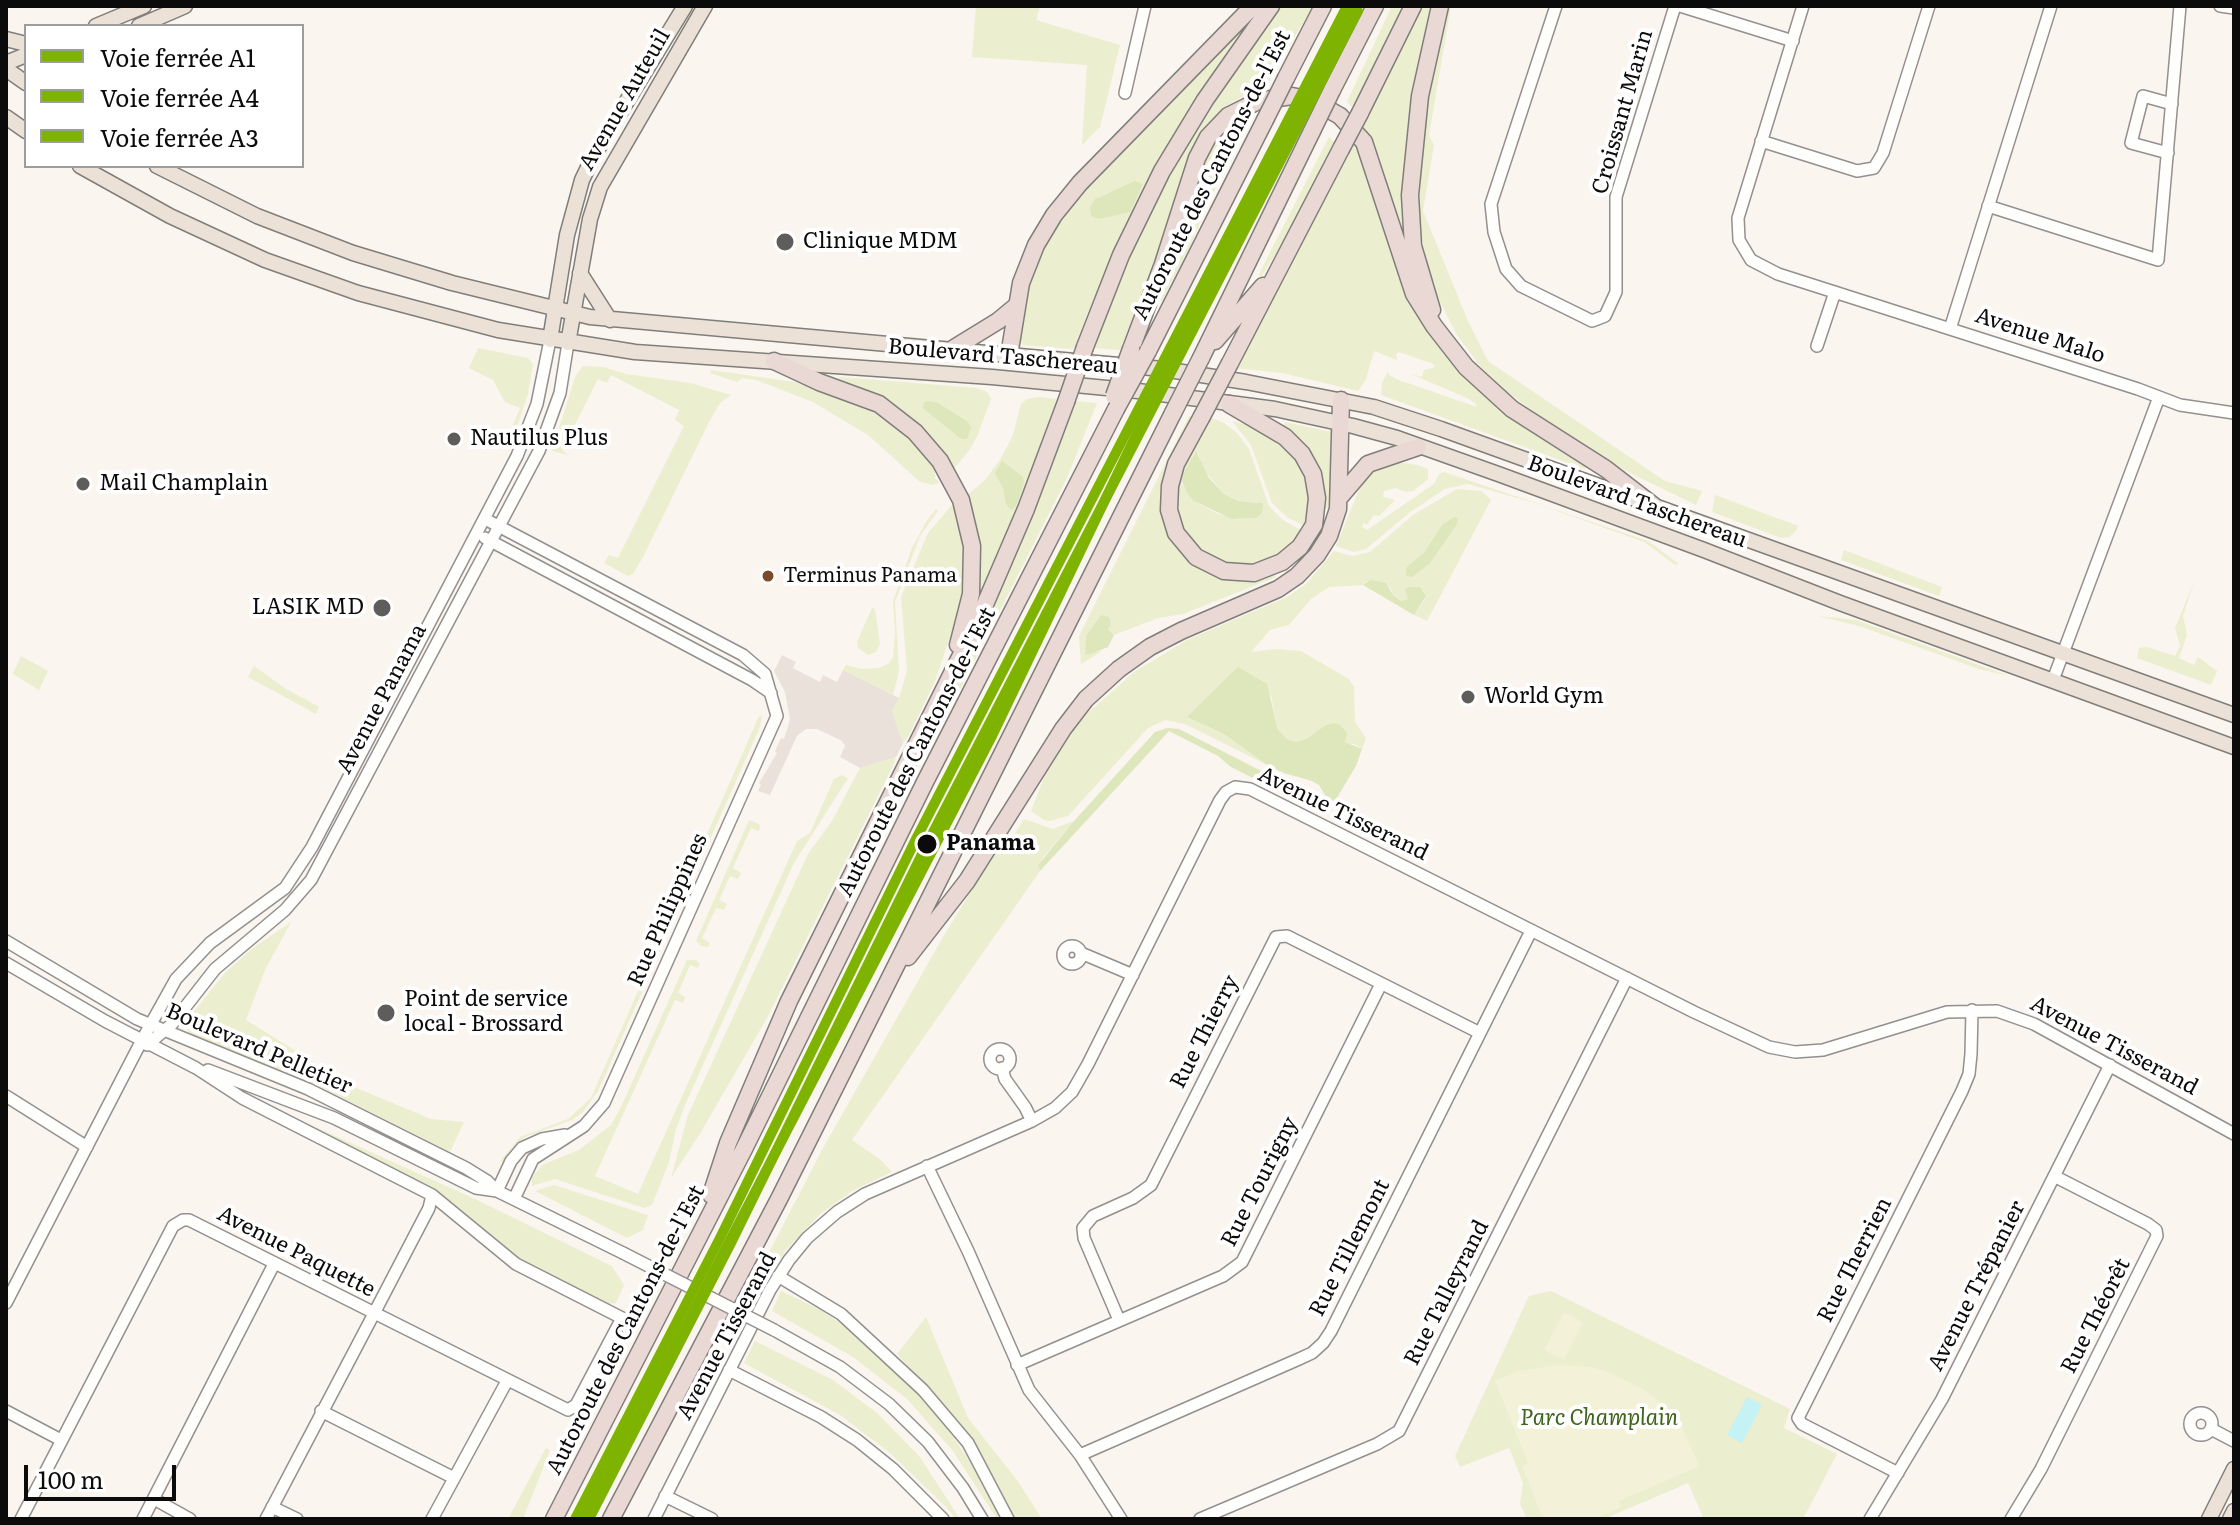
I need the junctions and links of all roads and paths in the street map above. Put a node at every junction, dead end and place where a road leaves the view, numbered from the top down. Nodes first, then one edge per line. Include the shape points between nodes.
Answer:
1 (144, 6) edge
2 (685, 6) edge
3 (705, 6) edge
4 (1145, 6) edge
5 (1253, 6) edge
6 (1271, 6) edge
7 (1323, 6) edge
8 (1375, 6) edge
9 (1413, 6) edge
10 (1440, 6) edge
11 (1556, 6) edge
12 (1678, 6) edge
13 (1803, 6) edge
14 (1929, 6) edge
15 (2051, 6) edge
16 (2180, 6) edge
17 (2220, 6) edge
18 (176, 8) edge
19 (2234, 8) edge
20 (101, 24) edge
21 (143, 24) edge
22 (1793, 41) junction
23 (1125, 93) dead end
24 (2172, 104) junction
25 (6, 117) edge
26 (24, 130) edge
27 (1761, 141) junction
28 (2168, 153) junction
29 (84, 168) edge
30 (161, 168) edge
31 (1988, 206) junction
32 (1289, 248) junction
33 (580, 273) junction
34 (1835, 292) junction
35 (1015, 307) junction
36 (555, 309) junction
37 (573, 313) junction
38 (610, 320) junction
39 (1950, 329) junction
40 (550, 340) junction
41 (568, 343) junction
42 (1817, 346) dead end
43 (1451, 347) junction
44 (954, 348) junction
45 (1139, 350) junction
46 (1009, 356) junction
47 (1201, 358) junction
48 (774, 361) junction
49 (1005, 379) junction
50 (2159, 397) junction
51 (1341, 400) junction
52 (1229, 404) junction
53 (2234, 413) edge
54 (1341, 423) junction
55 (1418, 447) junction
56 (1339, 498) junction
57 (1654, 506) junction
58 (485, 519) junction
59 (499, 526) junction
60 (477, 534) junction
61 (491, 541) junction
62 (2063, 654) junction
63 (2053, 680) junction
64 (771, 693) junction
65 (936, 706) junction
66 (2234, 715) edge
67 (2234, 747) edge
68 (1531, 931) junction
69 (6, 941) edge
70 (1081, 953) dead end
71 (6, 963) edge
72 (1133, 975) junction
73 (1627, 978) junction
74 (1381, 984) junction
75 (884, 989) junction
76 (1972, 1010) junction
77 (150, 1024) junction
78 (165, 1031) junction
79 (1480, 1033) junction
80 (144, 1044) junction
81 (185, 1062) junction
82 (2110, 1065) junction
83 (1002, 1068) dead end
84 (6, 1096) edge
85 (1032, 1121) junction
86 (574, 1133) junction
87 (2234, 1134) edge
88 (87, 1147) junction
89 (927, 1166) junction
90 (2054, 1176) junction
91 (497, 1191) junction
92 (432, 1195) junction
93 (514, 1199) junction
94 (694, 1245) junction
95 (274, 1264) junction
96 (778, 1276) junction
97 (6, 1303) edge
98 (374, 1314) junction
99 (1119, 1320) junction
100 (1017, 1365) junction
101 (729, 1370) junction
102 (507, 1381) junction
103 (568, 1410) joint
104 (6, 1411) edge
105 (321, 1411) junction
106 (2211, 1429) dead end
107 (61, 1440) junction
108 (2234, 1441) edge
109 (1080, 1455) junction
110 (2234, 1469) edge
111 (1898, 1473) junction
112 (454, 1478) junction
113 (665, 1496) junction
114 (154, 1499) junction
115 (272, 1507) junction
116 (2234, 1511) edge
117 (980, 1518) edge
118 (21, 1519) edge
119 (143, 1519) edge
120 (190, 1519) edge
121 (266, 1519) edge
122 (297, 1519) edge
123 (432, 1519) edge
124 (554, 1519) edge
125 (611, 1519) edge
126 (654, 1519) edge
127 (712, 1519) edge
128 (943, 1519) edge
129 (1008, 1519) edge
130 (1121, 1519) edge
131 (1200, 1519) edge
132 (1870, 1519) edge
133 (2011, 1519) edge
134 (2209, 1519) edge
135 (2230, 1519) edge

1 - 20 main road
2 - 36 main road, Avenue Auteuil via 582,180
3 - 33 main road, Avenue Auteuil via 600,187
4 - 23 street
5 - 35 highway via 1062,203 1036,245
6 - 65 highway, bridge via 1162,171 1121,255 1007,556
7 - 45 highway, Autoroute des Cantons-de-l'Est, bridge
8 - 47 highway, bridge
9 - 32 highway, bridge
10 - 43 highway via 1416,119 1409,208 1422,282
11 - 12 street, Croissant Marin via 1491,204 1494,232 1506,269 1521,286 1592,321 1605,316 1616,292 1616,197
12 - 22 street, Croissant Marin
13 - 22 street, Avenue Malo
14 - 27 street via 1878,165 1857,171
15 - 31 street
16 - 24 street
17 - 19 street
18 - 21 main road
22 - 27 street, Avenue Malo
24 - 28 street
24 - 28 street via 2143,96 2131,143
25 - 26 main road
27 - 34 street, Avenue Malo via 1738,218 1742,247 1762,268
28 - 31 street via 2158,260
29 - 40 main road, Boulevard Taschereau via 195,229 303,275 416,310
30 - 36 main road, Boulevard Taschereau via 332,246
31 - 39 street
32 - 47 highway via 1255,297
32 - 52 highway, bridge via 1176,464 1170,486 1169,510 1176,533 1196,557 1224,571 1254,573 1282,562 1304,542 1314,525 1317,498 1302,454 1285,437
33 - 37 main road, Avenue Auteuil
33 - 38 main road
34 - 39 street, Avenue Malo
34 - 42 street
35 - 44 highway
35 - 46 highway
36 - 37 main road, Boulevard Taschereau
36 - 40 main road, Avenue Panama
37 - 38 main road, Boulevard Taschereau
37 - 41 main road, Avenue Panama
38 - 44 main road, Boulevard Taschereau
39 - 50 street, Avenue Malo
40 - 41 main road, Boulevard Taschereau
40 - 58 street, Avenue Panama via 526,437
41 - 48 main road, Boulevard Taschereau
41 - 59 street, Avenue Panama via 560,393 545,437
43 - 45 highway via 1409,282 1364,142 1334,111 1292,96 1241,108 1208,137
43 - 57 highway via 1504,403
44 - 46 main road, Boulevard Taschereau
45 - 94 highway, Autoroute des Cantons-de-l'Est, bridge via 1095,448
46 - 49 main road
46 - 51 main road, Boulevard Taschereau via 1177,371
47 - 75 highway, bridge
48 - 49 main road, Boulevard Taschereau
48 - 65 highway via 887,409 923,440 961,500 972,546 971,594
49 - 52 main road, Boulevard Taschereau
50 - 53 street, Avenue Malo
50 - 62 street
51 - 54 highway
51 - 57 main road, Boulevard Taschereau via 1426,423
52 - 54 main road, Boulevard Taschereau
54 - 55 main road, Boulevard Taschereau
54 - 56 highway
55 - 56 highway via 1368,464
55 - 63 main road, Boulevard Taschereau
56 - 75 highway via 1326,542 1292,580 1160,641 1080,705 967,881
57 - 62 main road, Boulevard Taschereau
58 - 59 street
58 - 60 street, Avenue Panama
59 - 61 street, Avenue Panama
59 - 64 street via 743,655 765,674
60 - 61 street
60 - 77 street, Avenue Panama via 293,878 201,952 176,979
61 - 64 street
61 - 78 street, Avenue Panama via 311,880 285,910 215,969
62 - 63 street
62 - 66 main road, Boulevard Taschereau
63 - 67 main road, Boulevard Taschereau
64 - 86 street, Rue Philippines via 774,724 604,1103
65 - 94 highway via 789,1001 728,1143
68 - 72 street, Avenue Tisserand via 1238,786 1223,796
68 - 73 street, Avenue Tisserand
68 - 79 street, Rue Tillemont
69 - 77 street, Boulevard Pelletier
70 - 72 street
71 - 80 street, Boulevard Pelletier
72 - 85 street, Avenue Tisserand via 1078,1083 1055,1108
73 - 76 street, Avenue Tisserand via 1756,1042 1792,1052 1834,1048 1941,1014
73 - 131 street, Rue Talleyrand via 1399,1431
74 - 79 street, Rue Thierry
74 - 99 street, Rue Tourigny via 1242,1262 1223,1276
74 - 99 street, Rue Thierry via 1287,936 1276,937 1151,1185 1093,1216 1083,1228
75 - 125 highway
76 - 82 street, Avenue Tisserand via 2028,1020
76 - 111 street, Rue Therrien via 1970,1064 1962,1091 1798,1418
77 - 78 street, Boulevard Pelletier
77 - 80 street, Avenue Panama
78 - 80 street, Avenue Panama
78 - 91 street, Boulevard Pelletier via 308,1089 466,1168
79 - 109 street, Rue Tillemont via 1323,1343 1299,1359
80 - 81 street, Boulevard Pelletier
80 - 88 street, Avenue Panama
81 - 91 street, Boulevard Pelletier via 334,1118 476,1188
81 - 92 street, Boulevard Pelletier via 242,1098
82 - 87 street, Avenue Tisserand
82 - 90 street, Avenue Trépanier
83 - 85 street
84 - 88 street
85 - 89 street, Avenue Tisserand
86 - 91 street via 522,1148
86 - 93 street, Rue Philippines via 533,1159
88 - 97 street, Avenue Panama
89 - 96 street, Avenue Tisserand via 837,1212 801,1245
89 - 100 street
90 - 111 street, Avenue Trépanier via 1942,1399
90 - 133 street, Rue Théorêt via 2148,1224 2157,1236 2047,1458
91 - 93 street, Boulevard Pelletier
92 - 98 street
92 - 103 street, Boulevard Pelletier via 516,1264 622,1318 576,1405
93 - 117 street, Boulevard Pelletier, bridge via 840,1367 928,1442
94 - 124 highway, Autoroute des Cantons-de-l'Est
95 - 98 street, Avenue Paquette
95 - 107 street, Avenue Paquette via 189,1220 173,1226
95 - 114 street
96 - 101 street, Avenue Tisserand
96 - 129 street via 841,1314 923,1390 968,1443
98 - 102 street, Avenue Paquette
98 - 105 street
99 - 100 street, Rue Tourigny
100 - 109 street via 1029,1390
101 - 113 street, Avenue Tisserand
101 - 128 street via 857,1440
102 - 103 street, Avenue Paquette
102 - 112 street
104 - 107 street
105 - 112 street
105 - 115 street
106 - 108 street
107 - 118 street, Avenue Paquette
109 - 130 street
110 - 134 main road
111 - 132 street, Avenue Trépanier
112 - 123 street
113 - 126 street, Avenue Tisserand
113 - 127 street
114 - 119 street
114 - 120 street
115 - 121 street
115 - 122 street
116 - 135 main road

